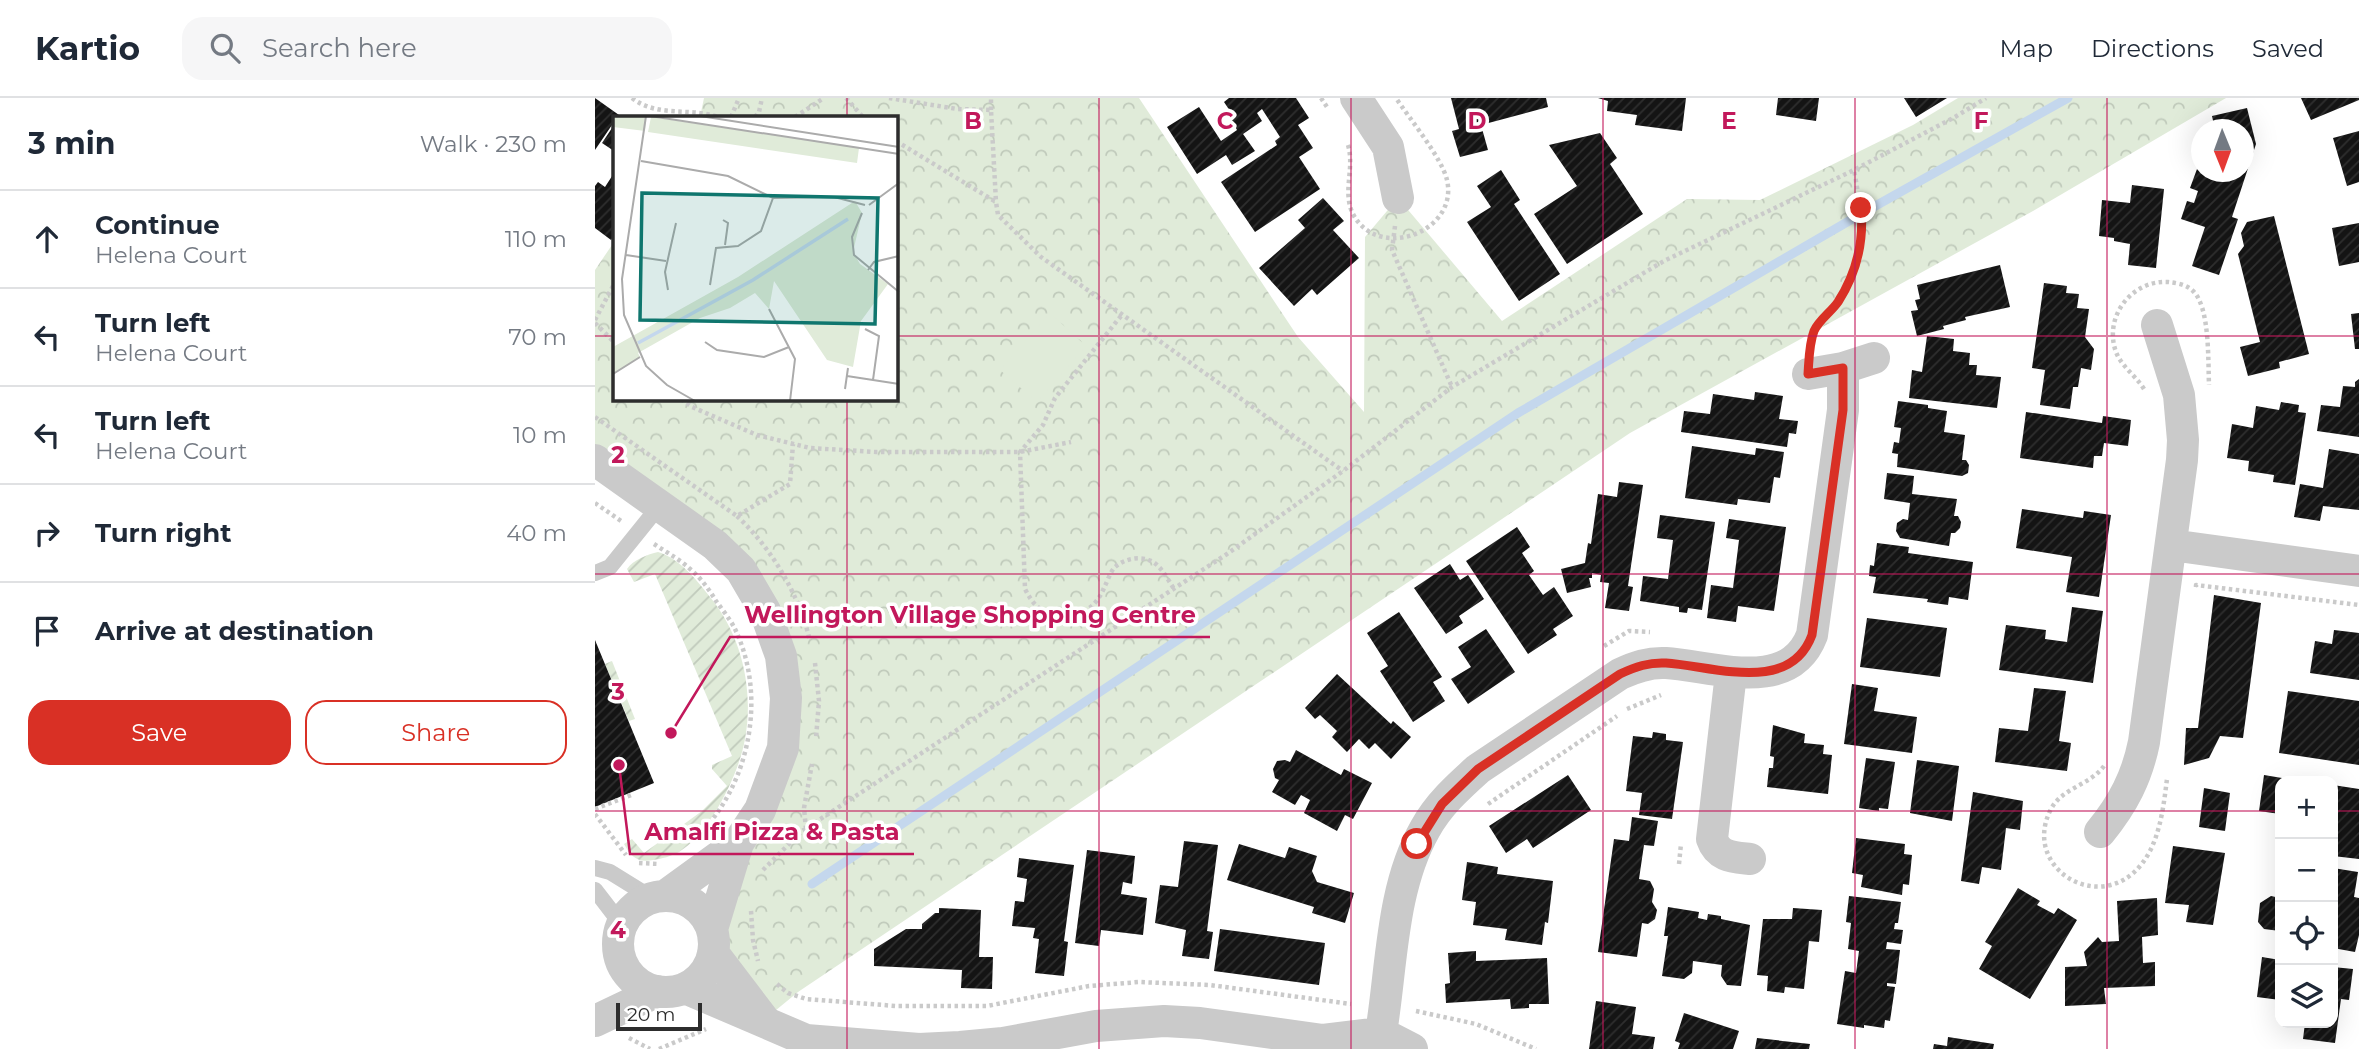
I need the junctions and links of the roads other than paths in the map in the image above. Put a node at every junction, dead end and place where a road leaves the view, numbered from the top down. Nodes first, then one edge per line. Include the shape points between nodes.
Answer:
1 (1356, 98) edge
2 (1398, 198) road end
3 (2157, 325) dead end
4 (1874, 358) dead end
5 (1843, 368) junction
6 (1808, 374) road end
7 (595, 460) edge
8 (660, 505) junction
9 (2171, 545) junction
10 (2359, 571) edge
11 (595, 573) edge
12 (1731, 673) junction
13 (2100, 832) dead end
14 (738, 843) junction
15 (1750, 859) dead end
16 (595, 868) edge
17 (595, 890) edge
18 (659, 897) junction
19 (620, 937) junction
20 (712, 941) junction
21 (672, 990) junction
22 (599, 1018) edge
23 (764, 1020) junction
24 (1381, 1033) junction
25 (1412, 1049) edge

1 - 2 street via 1388,147
3 - 9 street via 2182,418 2182,460
4 - 5 street
5 - 6 street
5 - 12 street via 1843,410 1812,635 1795,660 1782,668
7 - 8 street
8 - 11 lane via 610,567
8 - 14 street via 741,570 765,611 781,656 786,698 783,748 760,810
9 - 10 street
9 - 13 street via 2139,768 2128,793
12 - 15 street via 1712,839 1721,853
12 - 24 street via 1665,663 1635,667 1478,769 1453,792 1425,829 1404,882
14 - 18 street
14 - 20 street
16 - 18 lane
17 - 19 lane
18 - 19 street via 629,913
18 - 20 street via 681,898 694,905 705,915
19 - 21 street via 623,964 631,977 644,986
19 - 22 street
20 - 21 street via 703,974
20 - 23 street
21 - 22 street
21 - 23 street
23 - 24 street via 806,1040 919,1049 1003,1043 1096,1026 1164,1021 1323,1040
24 - 25 street

